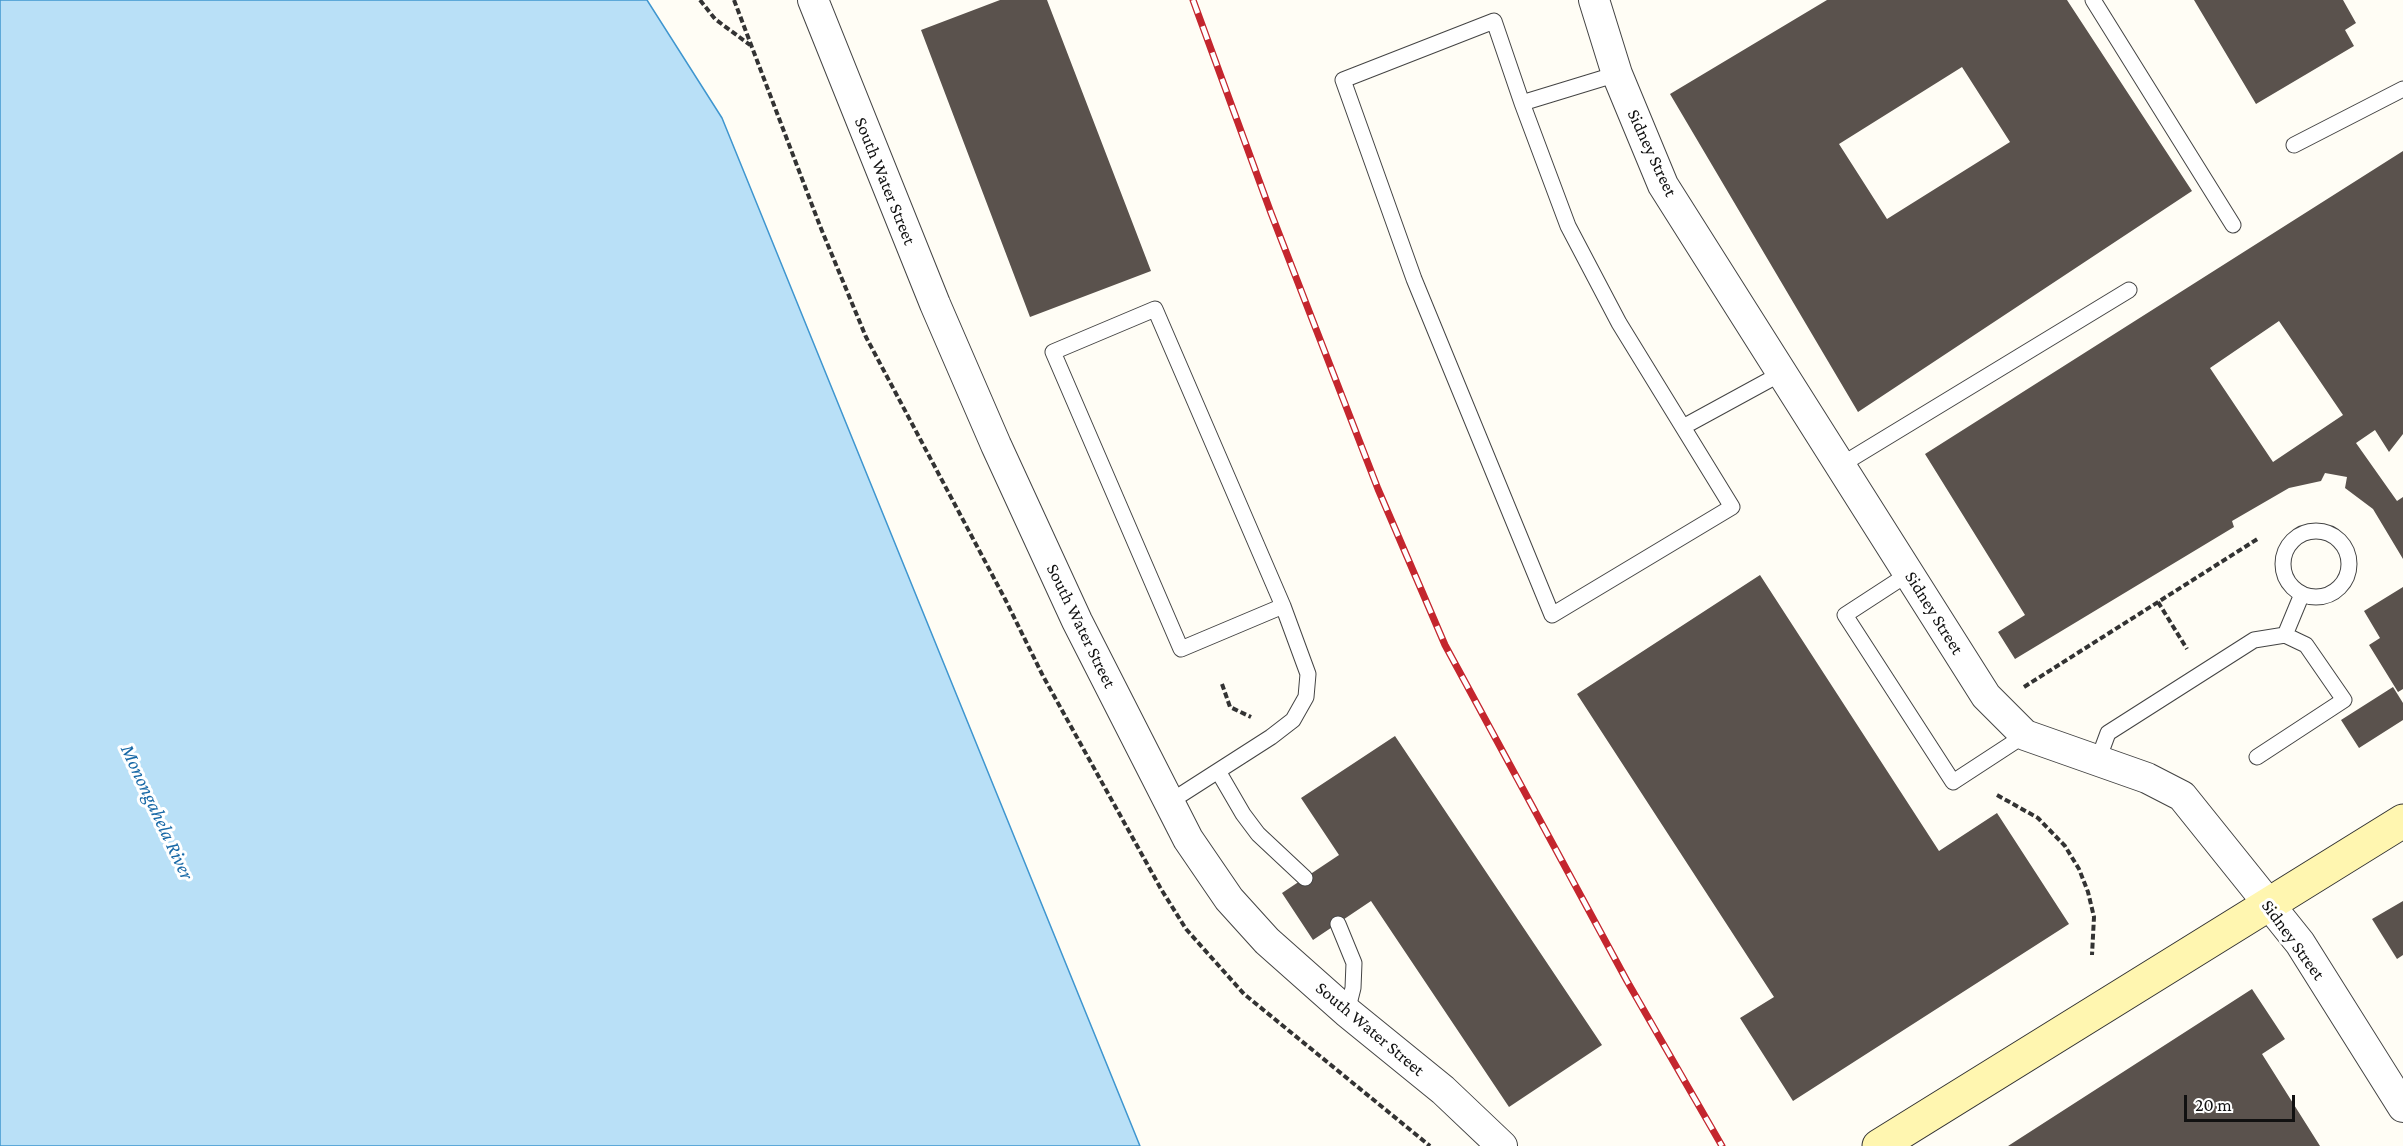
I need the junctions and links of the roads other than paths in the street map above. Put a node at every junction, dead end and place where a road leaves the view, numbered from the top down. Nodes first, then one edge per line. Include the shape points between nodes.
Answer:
1 (1594, 0) edge
2 (2093, 0) edge
3 (815, 1) edge
4 (1617, 74) junction
5 (2403, 89) edge
6 (1522, 103) junction
7 (2294, 145) dead end
8 (2233, 225) dead end
9 (2129, 290) dead end
10 (1782, 373) junction
11 (1683, 427) junction
12 (1840, 465) junction
13 (1908, 574) junction
14 (2302, 594) junction
15 (1283, 606) junction
16 (2285, 635) junction
17 (2025, 735) junction
18 (2257, 757) dead end
19 (2098, 760) junction
20 (1218, 771) junction
21 (1168, 803) junction
22 (2403, 821) edge
23 (1305, 878) dead end
24 (2268, 904) junction
25 (1338, 924) dead end
26 (1347, 1011) junction
27 (2403, 1107) edge
28 (1502, 1146) edge
29 (1879, 1146) edge

1 - 4 street, Sidney Street
2 - 8 lane
3 - 21 street, South Water Street via 926,282 996,445 1077,621
4 - 6 lane
4 - 10 street, Sidney Street via 1663,185
5 - 7 lane
6 - 11 lane via 1568,226 1619,323
6 - 11 lane via 1494,21 1343,80 1414,279 1552,615 1732,507
9 - 12 lane
10 - 11 lane
10 - 12 street, Sidney Street
12 - 13 street, Sidney Street
13 - 17 street, Sidney Street via 1986,696
13 - 17 lane via 1845,615 1953,782
14 - 14 lane via 2285,577 2285,549 2306,531 2333,534 2349,555 2346,580 2326,596
14 - 16 lane
15 - 15 lane via 1155,309 1053,352 1181,649
15 - 20 lane via 1308,674 1306,697 1293,720
16 - 18 lane via 2306,645 2344,700
16 - 19 lane via 2254,640 2108,733
17 - 19 street, Sidney Street
19 - 24 street, Sidney Street via 2182,796
20 - 21 lane
20 - 23 lane via 1258,834
21 - 26 street, South Water Street via 1229,899 1267,941
22 - 24 main road
24 - 27 street, Sidney Street via 2300,943
24 - 29 main road
25 - 26 lane via 1354,963
26 - 28 street, South Water Street via 1443,1090

